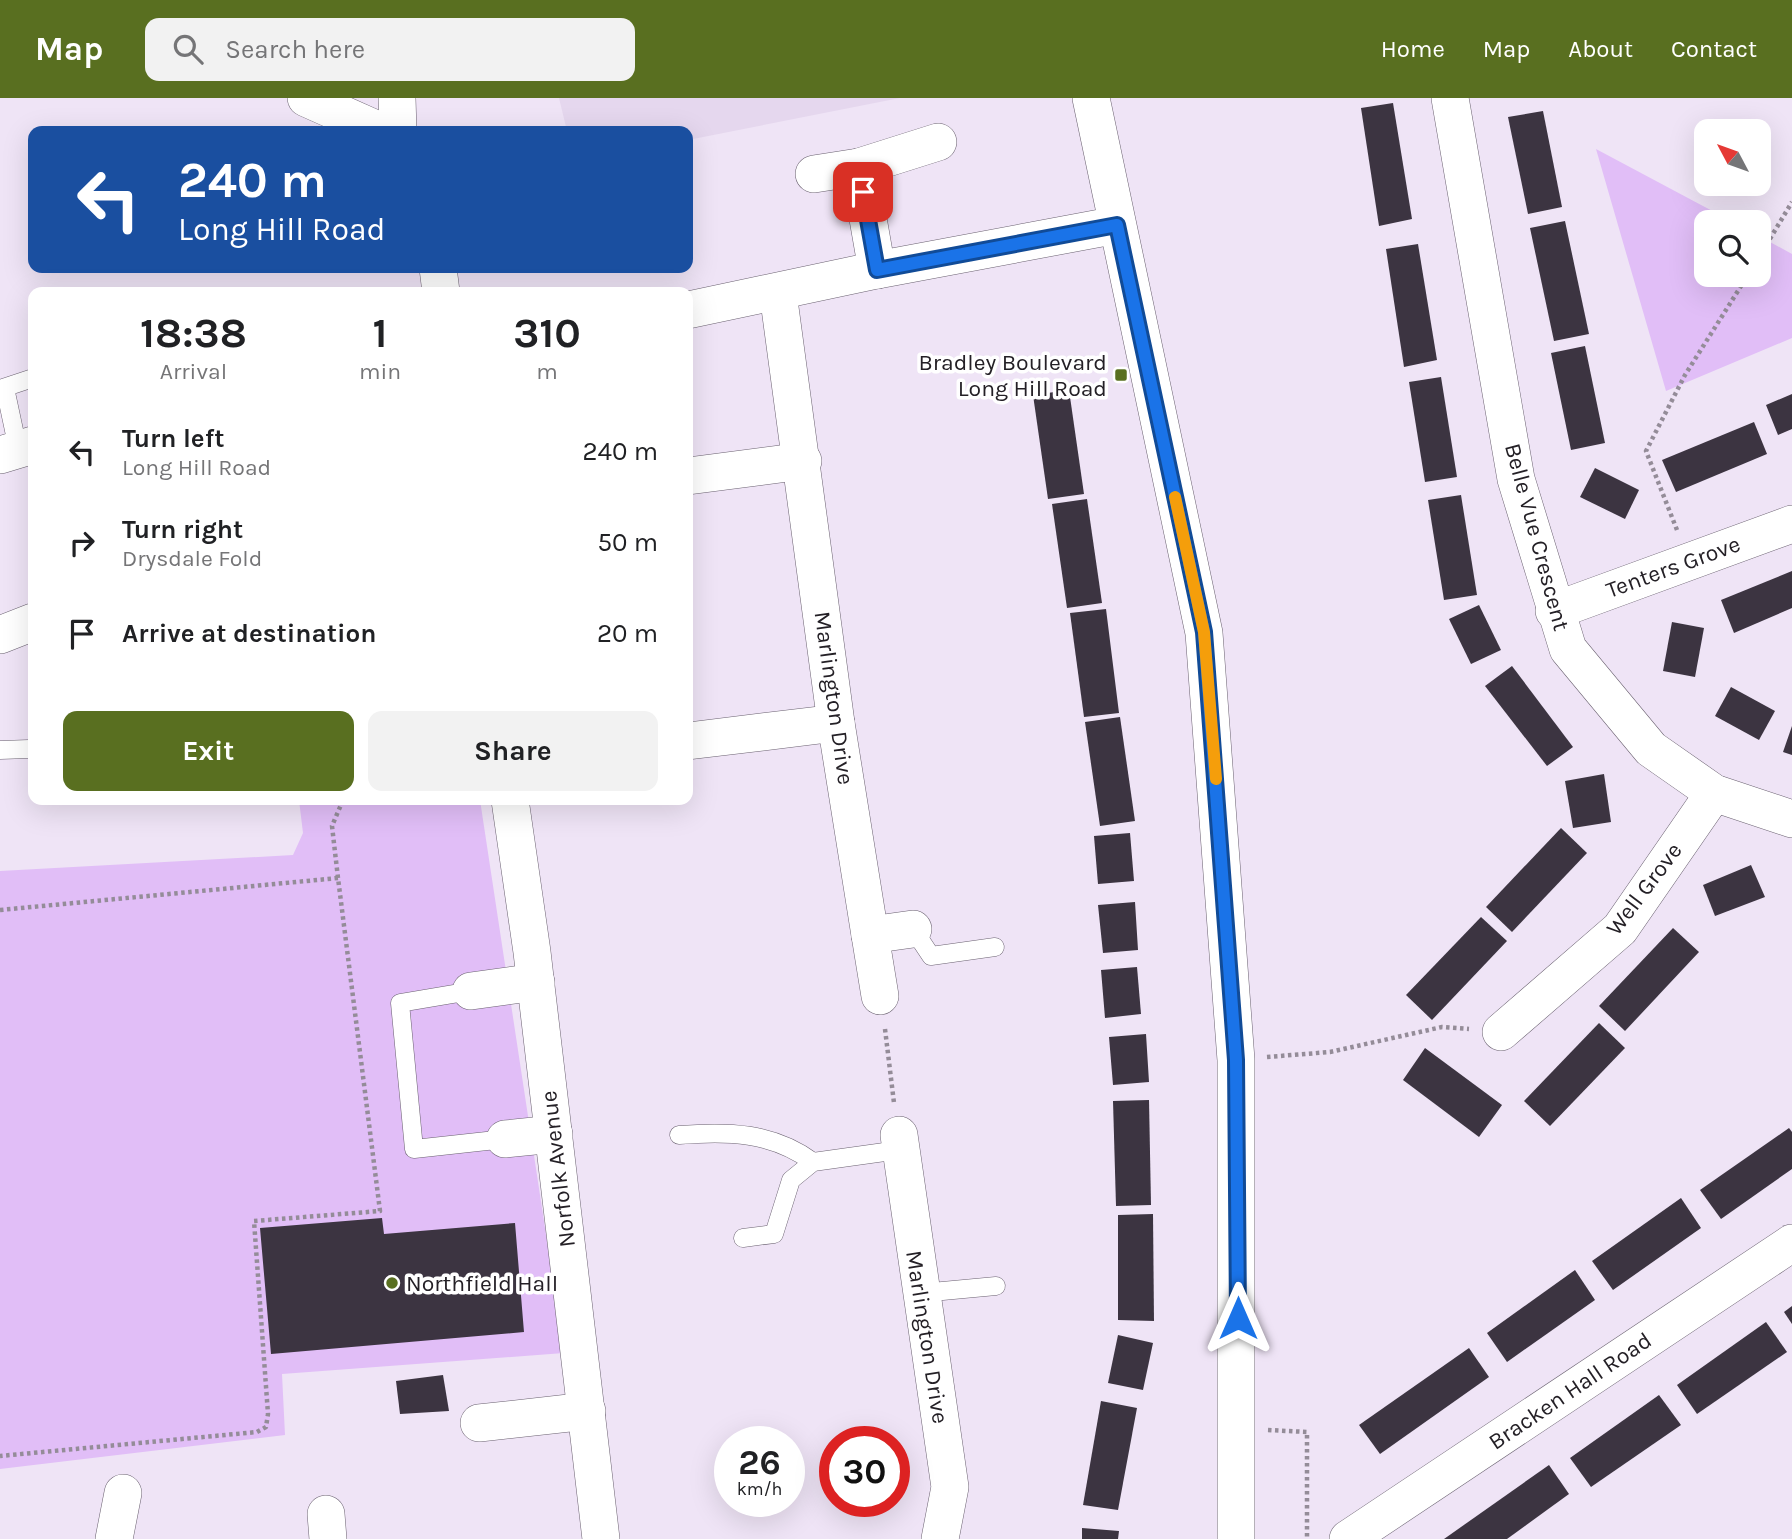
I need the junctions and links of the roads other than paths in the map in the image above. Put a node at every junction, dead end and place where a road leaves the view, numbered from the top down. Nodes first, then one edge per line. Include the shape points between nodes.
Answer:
1 (306, 98) edge
2 (397, 98) edge
3 (1091, 98) edge
4 (1450, 98) edge
5 (369, 126) edge
6 (398, 126) edge
7 (938, 142) dead end
8 (859, 167) junction
9 (814, 174) dead end
10 (1117, 225) junction
11 (877, 270) junction
12 (778, 293) junction
13 (693, 309) edge
14 (28, 380) edge
15 (3, 388) edge
16 (17, 449) edge
17 (803, 461) junction
18 (693, 475) edge
19 (1792, 524) edge
20 (1554, 611) junction
21 (28, 624) edge
22 (0, 635) edge
23 (836, 723) junction
24 (693, 740) edge
25 (28, 749) edge
26 (0, 750) edge
27 (1714, 793) junction
28 (511, 805) edge
29 (1792, 819) edge
30 (913, 929) joint
31 (870, 935) junction
32 (995, 947) dead end
33 (536, 982) junction
34 (471, 991) joint
35 (880, 996) road end
36 (1502, 1032) road end
37 (554, 1134) junction
38 (679, 1135) dead end
39 (505, 1139) joint
40 (899, 1143) joint
41 (813, 1162) junction
42 (743, 1238) dead end
43 (1792, 1243) edge
44 (996, 1286) dead end
45 (921, 1293) junction
46 (587, 1411) junction
47 (479, 1423) dead end
48 (123, 1493) dead end
49 (114, 1539) edge
50 (601, 1539) edge
51 (940, 1539) edge
52 (1236, 1539) edge
53 (1348, 1539) edge

1 - 5 street
2 - 6 street
3 - 10 street
4 - 20 street, Belle Vue Crescent via 1516,479
7 - 8 street
8 - 9 street
8 - 11 street
10 - 11 street
10 - 52 street via 1204,632 1236,1060
11 - 12 street
12 - 13 street
12 - 17 street, Marlington Drive
14 - 15 lane
15 - 16 lane
17 - 18 street
17 - 23 street, Marlington Drive
19 - 20 street, Tenters Grove
20 - 27 street, Belle Vue Crescent via 1568,649 1651,749
21 - 22 street
23 - 24 street
23 - 31 street, Marlington Drive
25 - 26 lane
27 - 29 street, Belle Vue Crescent
27 - 36 street, Well Grove via 1620,929
28 - 33 street, Norfolk Avenue
30 - 31 street
30 - 32 lane via 931,956
31 - 35 street, Marlington Drive
33 - 34 street
33 - 37 street, Norfolk Avenue
34 - 39 lane via 400,1003 414,1149
37 - 39 street
37 - 46 street, Norfolk Avenue
38 - 41 lane via 774,1139
40 - 41 lane
40 - 45 street, Marlington Drive
41 - 42 lane via 791,1180 774,1234
43 - 53 street, Bracken Hall Road
44 - 45 lane
45 - 51 street, Marlington Drive via 950,1487
46 - 47 street via 514,1404
46 - 50 street, Norfolk Avenue
48 - 49 street

